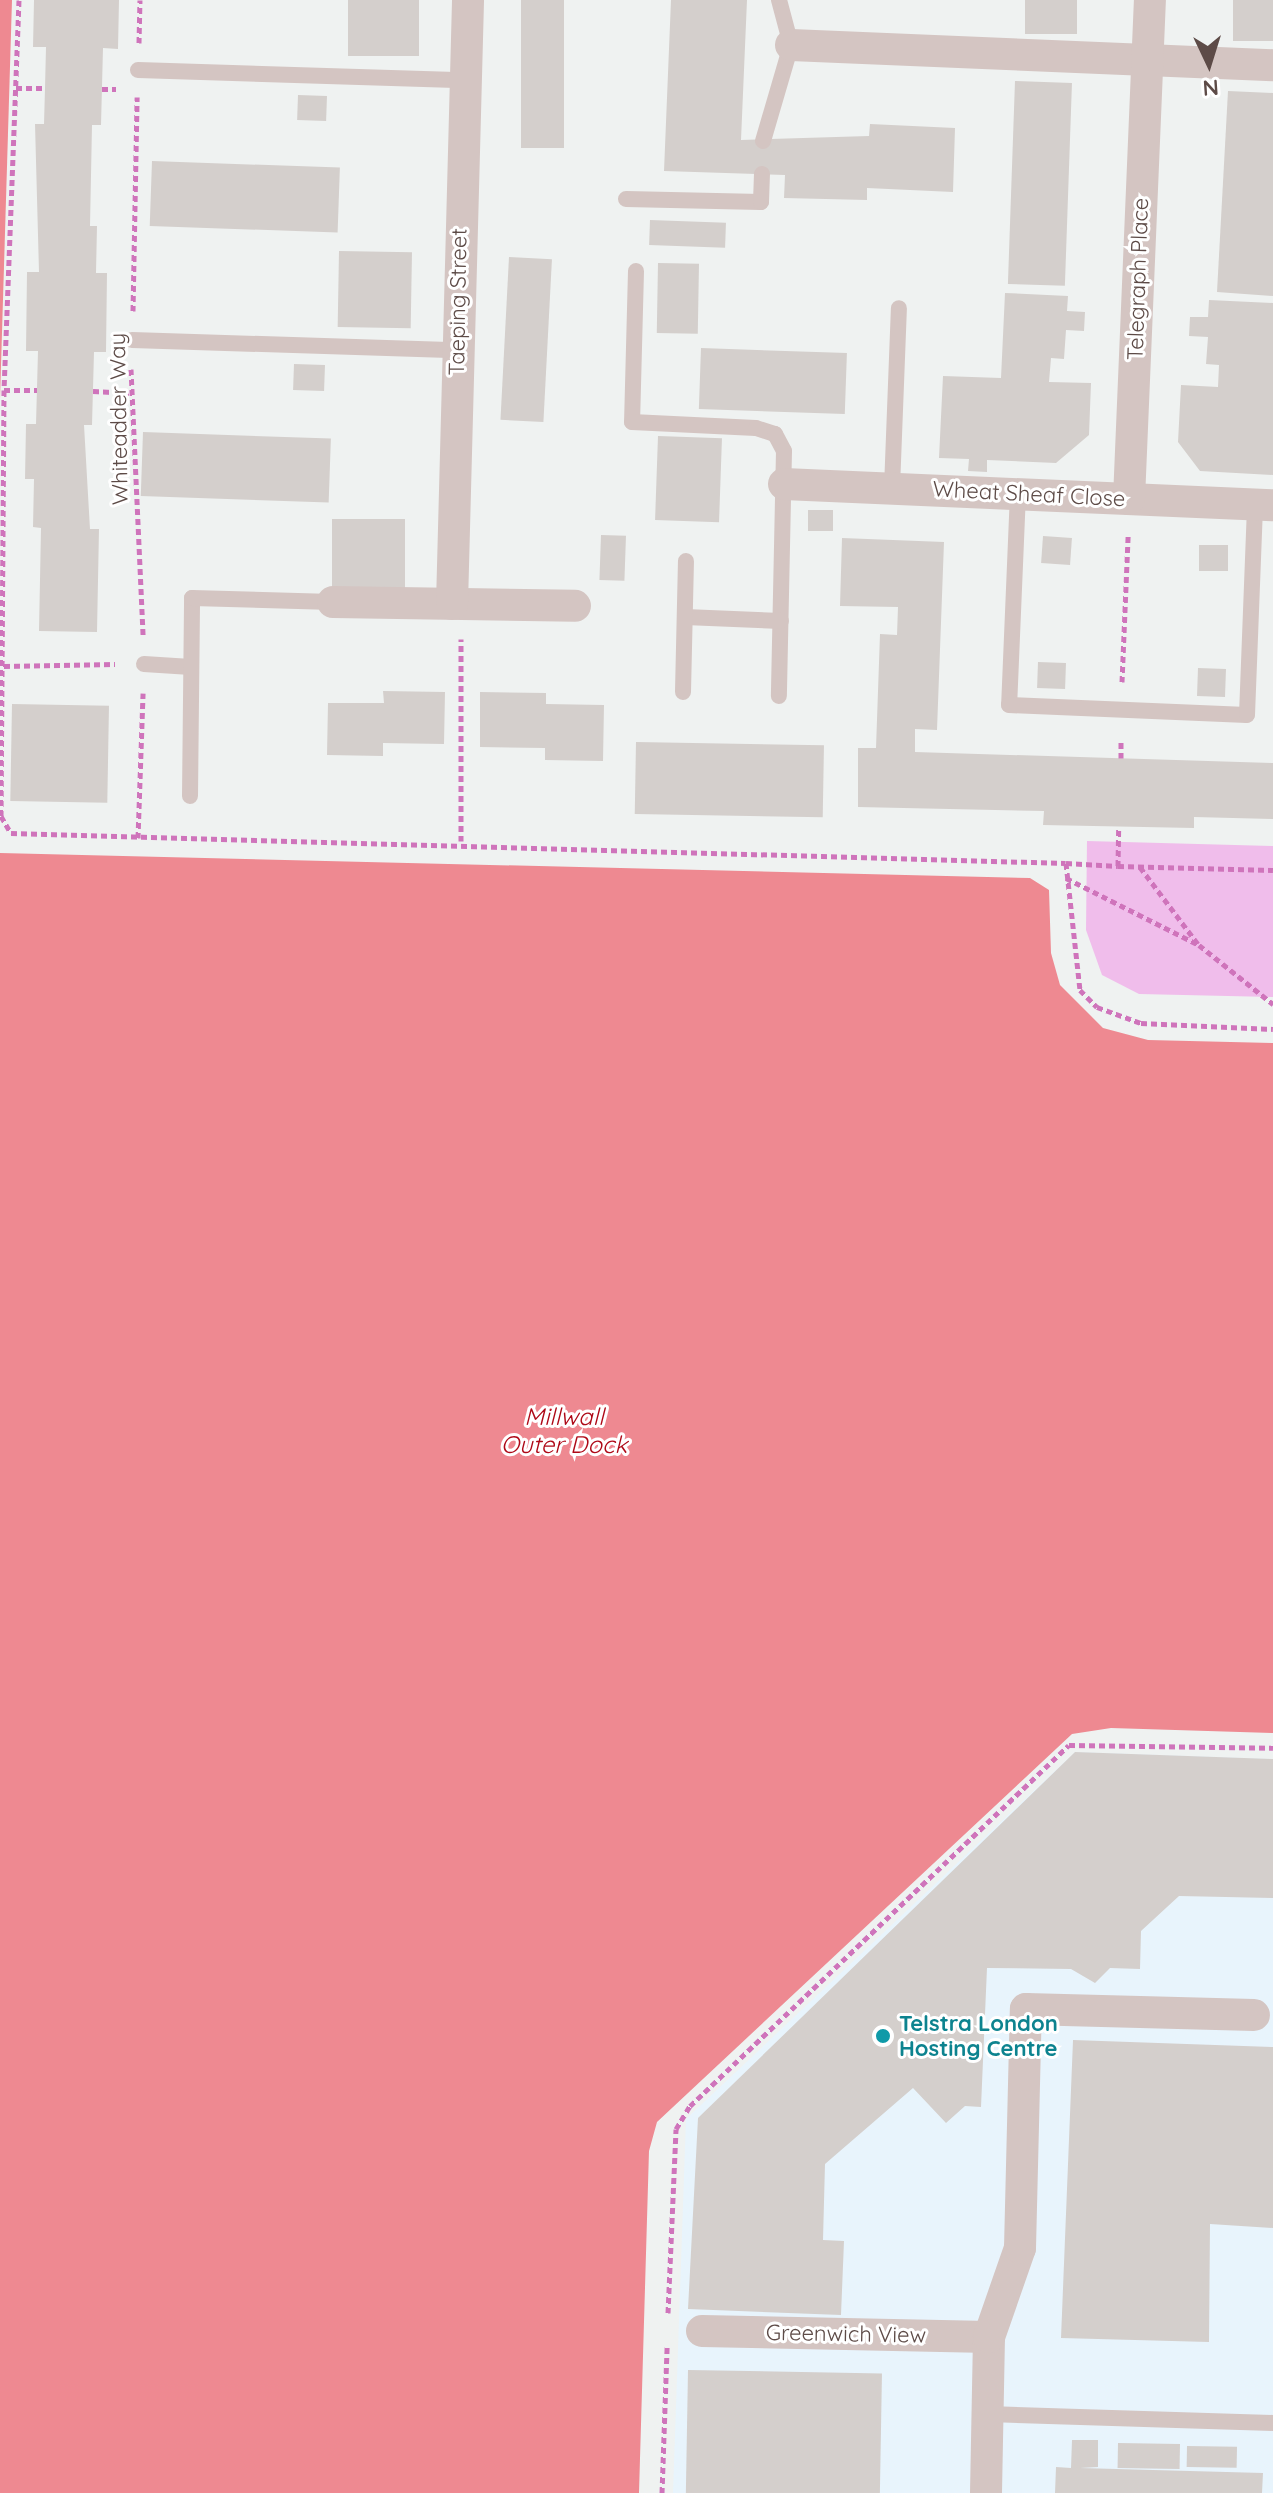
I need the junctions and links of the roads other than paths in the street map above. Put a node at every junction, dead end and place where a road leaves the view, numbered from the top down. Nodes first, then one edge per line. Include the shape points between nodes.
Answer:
1 (468, 0) edge
2 (779, 0) edge
3 (1150, 0) edge
4 (791, 45) junction
5 (1147, 59) junction
6 (1273, 65) edge
7 (138, 70) road end
8 (464, 80) junction
9 (763, 141) dead end
10 (762, 174) dead end
11 (626, 199) dead end
12 (636, 271) dead end
13 (899, 308) dead end
14 (132, 340) road end
15 (457, 350) junction
16 (784, 484) junction
17 (892, 488) junction
18 (1018, 493) junction
19 (1129, 499) junction
20 (1264, 504) edge
21 (686, 561) dead end
22 (333, 602) joint
23 (452, 604) junction
24 (575, 606) dead end
25 (685, 617) junction
26 (781, 621) junction
27 (144, 664) road end
28 (191, 667) junction
29 (683, 692) dead end
30 (779, 696) dead end
31 (190, 796) dead end
32 (1254, 2015) dead end
33 (702, 2331) dead end
34 (989, 2337) junction
35 (988, 2414) junction
36 (1273, 2423) edge
37 (986, 2493) edge

1 - 8 street, Taeping Street
2 - 4 lane
3 - 5 street, Telegraph Place
4 - 5 street
4 - 9 lane
5 - 6 street
5 - 19 street, Telegraph Place
7 - 8 lane
8 - 15 street, Taeping Street
10 - 11 lane via 761,202
12 - 16 lane via 632,422 775,434 784,451
13 - 17 lane
14 - 15 lane
15 - 23 street, Taeping Street
16 - 17 street, Wheat Sheaf Close
16 - 26 lane
17 - 18 street, Wheat Sheaf Close
18 - 19 street, Wheat Sheaf Close
18 - 20 lane via 1009,705 1247,715
19 - 20 street, Wheat Sheaf Close
21 - 25 lane
22 - 23 street
22 - 28 lane via 192,598
23 - 24 street
25 - 26 lane
25 - 29 lane
26 - 30 lane
27 - 28 lane
28 - 31 lane
32 - 34 street via 1026,2009 1020,2248
33 - 34 street, Greenwich View
34 - 35 street
35 - 36 lane
35 - 37 street

